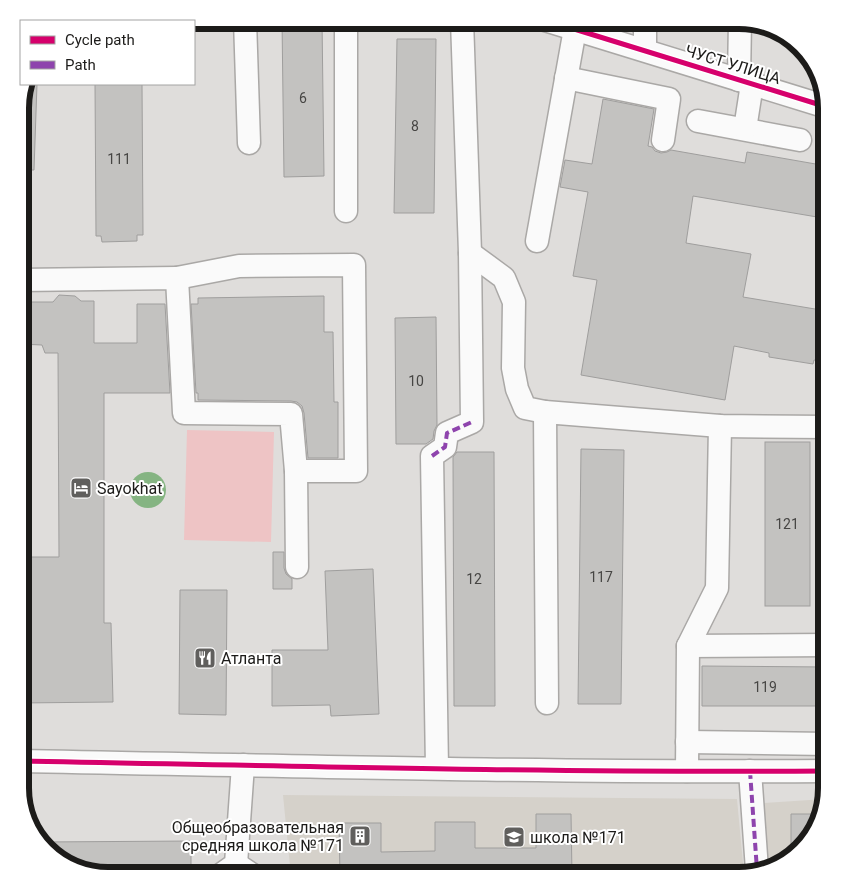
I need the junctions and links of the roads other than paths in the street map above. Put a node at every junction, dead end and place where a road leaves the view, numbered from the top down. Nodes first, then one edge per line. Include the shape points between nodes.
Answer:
1 (245, 29) edge
2 (346, 29) edge
3 (462, 29) edge
4 (575, 29) joint
5 (645, 29) edge
6 (741, 29) edge
7 (645, 50) junction
8 (566, 78) junction
9 (746, 82) junction
10 (818, 104) edge
11 (698, 121) dead end
12 (745, 129) junction
13 (663, 140) dead end
14 (800, 140) dead end
15 (249, 143) dead end
16 (346, 211) dead end
17 (537, 241) dead end
18 (470, 253) junction
19 (177, 278) junction
20 (29, 280) edge
21 (544, 412) junction
22 (720, 426) junction
23 (818, 427) edge
24 (296, 471) junction
25 (297, 567) dead end
26 (818, 645) edge
27 (688, 646) junction
28 (547, 704) dead end
29 (687, 742) junction
30 (818, 744) edge
31 (29, 761) edge
32 (243, 765) junction
33 (437, 768) junction
34 (687, 771) junction
35 (750, 771) junction
36 (818, 771) edge
37 (756, 866) edge
38 (236, 867) edge

1 - 15 street
2 - 16 street
3 - 18 street
4 - 7 street, ЧУСТ УЛИЦА
4 - 8 street
5 - 7 street
6 - 9 street
7 - 9 street, ЧУСТ УЛИЦА
8 - 13 street via 669,98
8 - 17 street
9 - 10 street, ЧУСТ УЛИЦА
9 - 12 street
11 - 12 street
12 - 14 street
18 - 21 street via 504,278 514,302 517,389 525,408
18 - 33 street via 472,422 447,433 445,447 432,456
19 - 20 street
19 - 24 street via 184,413 291,414
19 - 24 street via 239,266 354,265 356,471
21 - 22 street
21 - 28 street
22 - 23 street
22 - 27 street via 717,588
24 - 25 street
26 - 27 street
27 - 29 street
29 - 30 street
29 - 34 street
31 - 32 street
32 - 33 street
32 - 38 street
33 - 34 street
34 - 35 street
35 - 36 street
35 - 37 street

